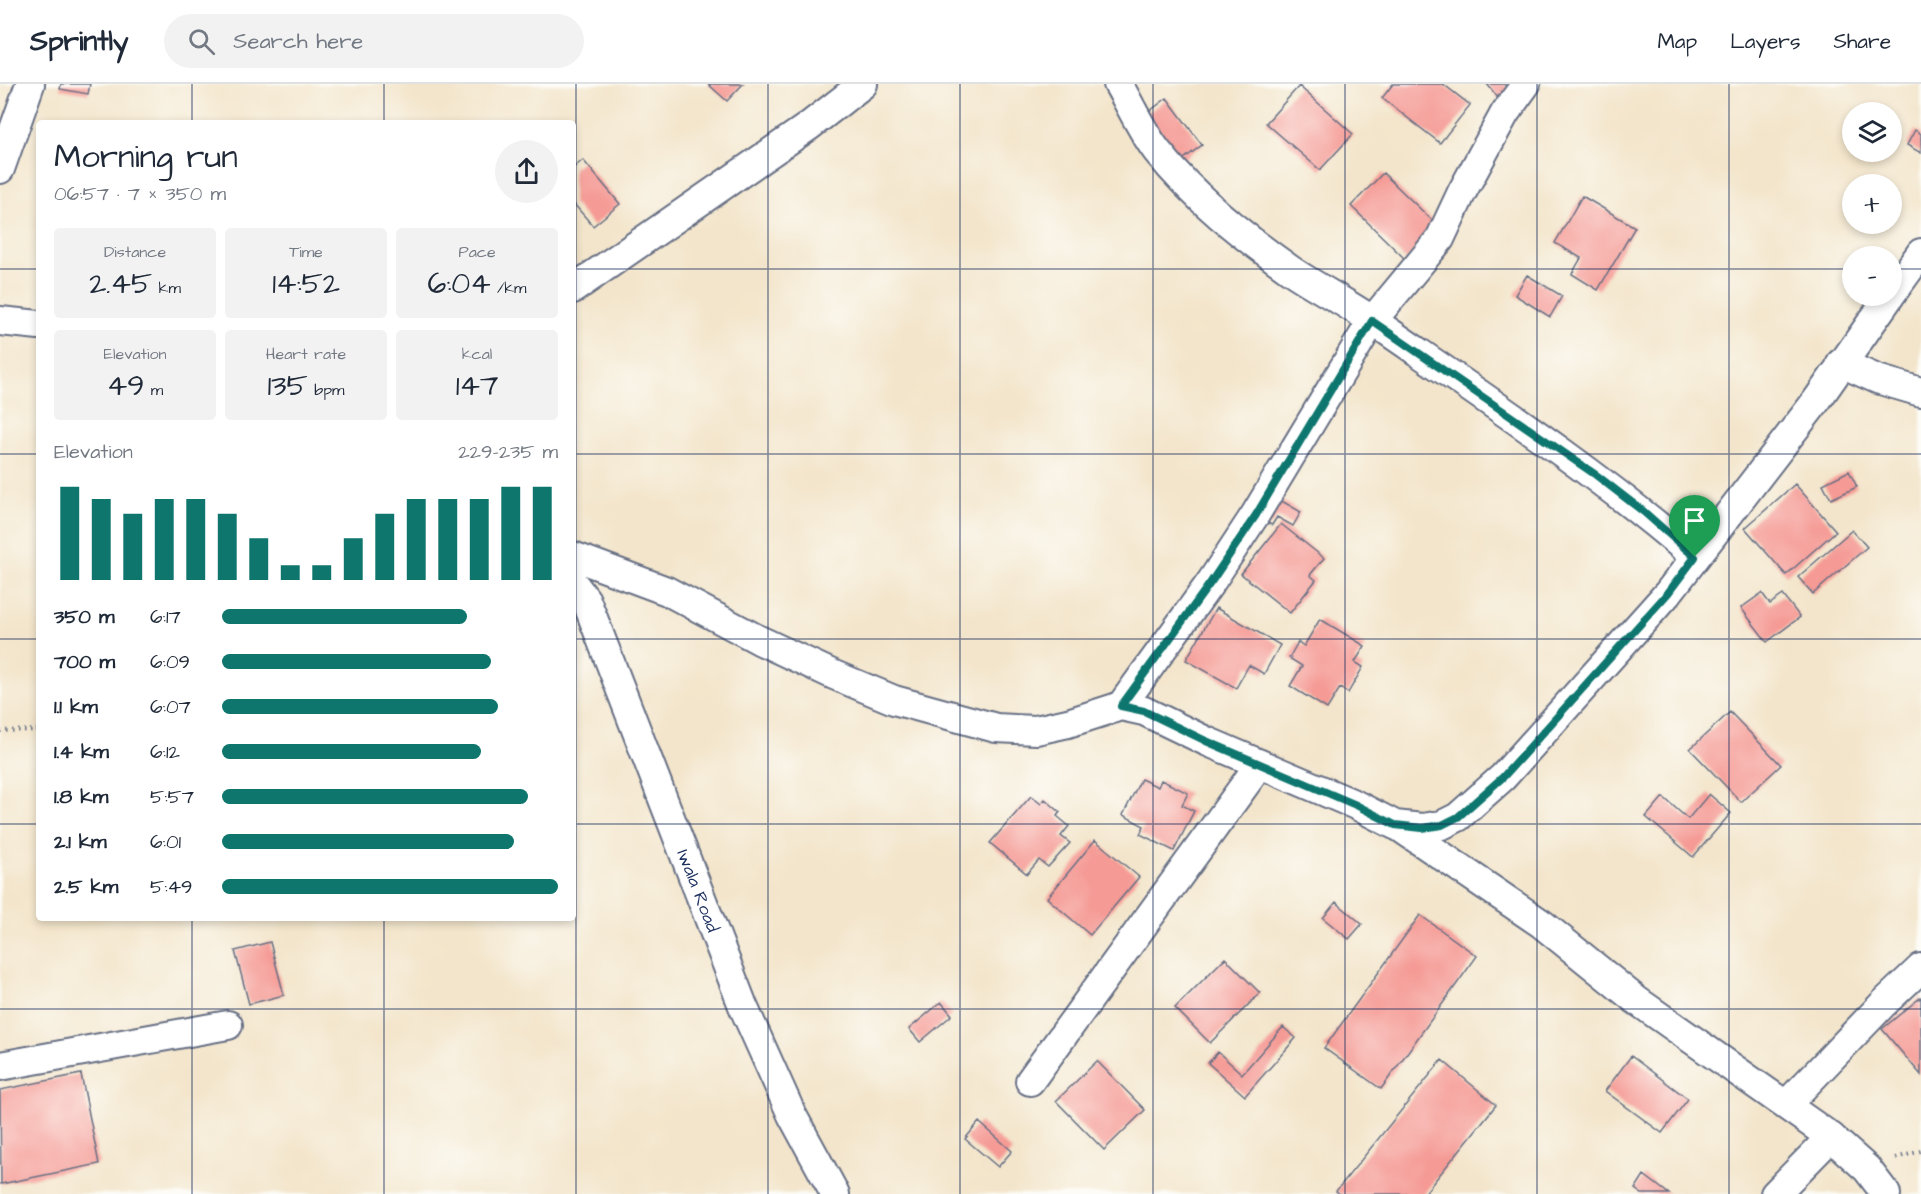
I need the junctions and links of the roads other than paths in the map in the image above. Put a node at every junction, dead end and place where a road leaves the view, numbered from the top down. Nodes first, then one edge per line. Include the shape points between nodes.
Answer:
1 (30, 84) edge
2 (862, 84) edge
3 (1118, 84) edge
4 (1526, 84) edge
5 (0, 170) edge
6 (1921, 253) edge
7 (1902, 279) edge
8 (576, 287) edge
9 (1882, 306) edge
10 (0, 321) edge
11 (1372, 321) junction
12 (36, 325) edge
13 (1841, 363) junction
14 (1921, 392) edge
15 (576, 557) edge
16 (1695, 557) junction
17 (576, 587) edge
18 (1121, 706) junction
19 (1260, 764) junction
20 (1395, 825) junction
21 (1921, 968) edge
22 (228, 1025) dead end
23 (0, 1066) edge
24 (1030, 1081) dead end
25 (1787, 1104) junction
26 (1832, 1137) junction
27 (835, 1194) edge
28 (1775, 1194) edge
29 (1886, 1194) edge

1 - 5 street
2 - 8 street via 809,126
3 - 11 street via 1157,150 1197,195 1292,270
4 - 11 street via 1505,113 1440,238
6 - 7 street
9 - 13 street
10 - 12 street
11 - 16 street via 1596,475
11 - 18 street via 1256,515
13 - 14 street
13 - 16 street via 1817,400
15 - 18 street via 667,591 834,675 894,700 950,716 996,728 1036,730
16 - 20 street via 1668,593 1541,735 1474,804 1442,825
17 - 27 street, Iwala Road via 586,600 743,1006 792,1115
18 - 19 street via 1144,711
19 - 20 street
19 - 24 street
20 - 25 street via 1542,924 1636,1000
21 - 25 street
22 - 23 street
25 - 26 street
26 - 28 street
26 - 29 street via 1867,1169

